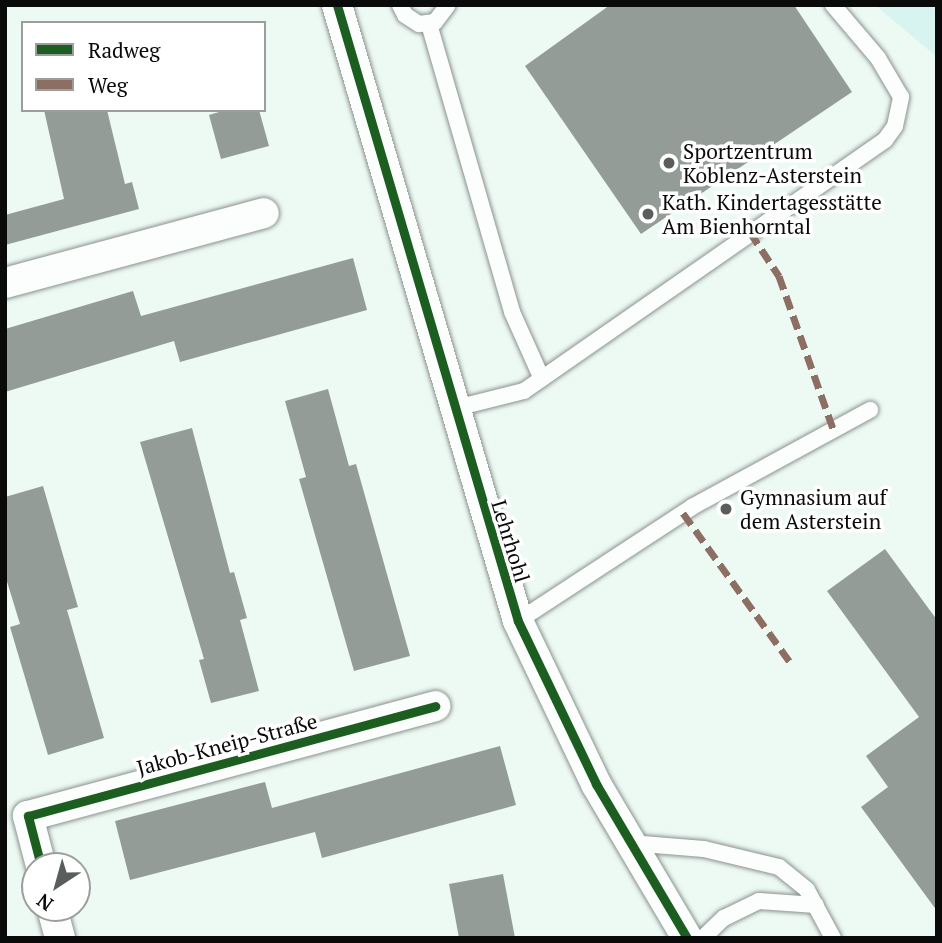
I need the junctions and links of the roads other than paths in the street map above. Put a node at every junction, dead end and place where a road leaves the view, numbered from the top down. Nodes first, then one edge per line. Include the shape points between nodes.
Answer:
1 (337, 5) edge
2 (400, 5) edge
3 (448, 5) edge
4 (833, 5) edge
5 (429, 24) junction
6 (264, 213) dead end
7 (5, 283) edge
8 (542, 379) junction
9 (452, 409) junction
10 (870, 410) dead end
11 (518, 621) junction
12 (435, 706) dead end
13 (630, 844) junction
14 (38, 852) edge
15 (816, 905) junction
16 (826, 934) edge
17 (687, 938) edge
18 (703, 938) edge

1 - 9 street, Lehrhohl
2 - 5 lane via 411,21
3 - 5 lane via 442,17
4 - 8 lane via 878,58 901,97 895,126 885,140
5 - 8 lane via 512,312
6 - 7 street
8 - 9 lane via 513,397
9 - 11 street, Lehrhohl
10 - 11 lane via 692,507
11 - 13 street, Lehrhohl
12 - 14 street, Jakob-Kneip-Straße via 29,816
13 - 15 lane via 704,849 765,861 799,880
13 - 17 street, Lehrhohl
15 - 16 lane
15 - 18 lane via 759,901 724,918

